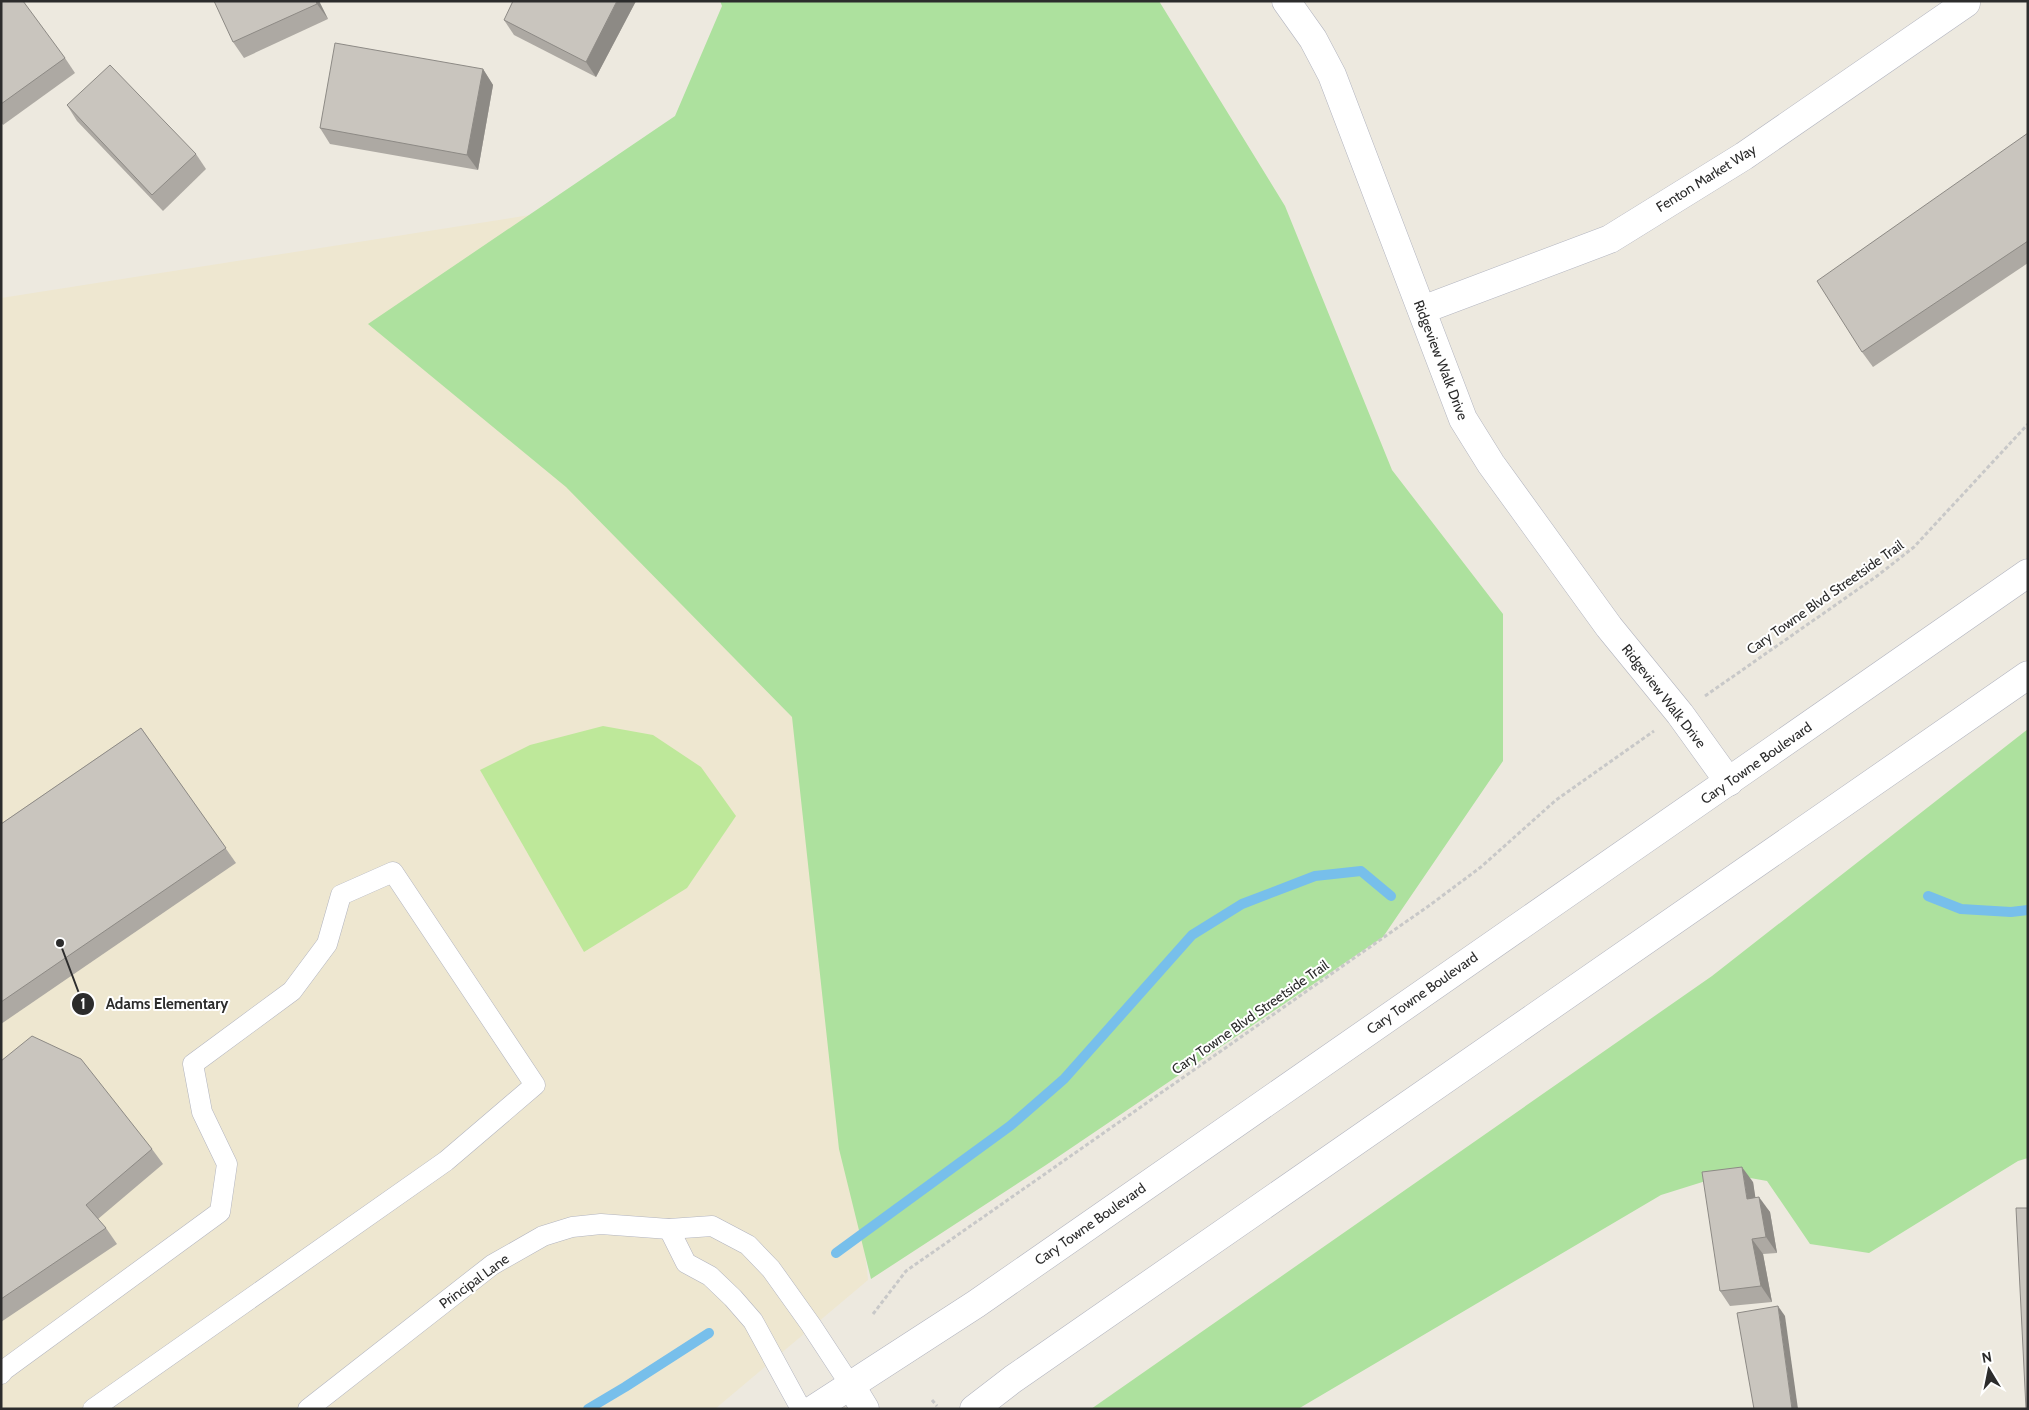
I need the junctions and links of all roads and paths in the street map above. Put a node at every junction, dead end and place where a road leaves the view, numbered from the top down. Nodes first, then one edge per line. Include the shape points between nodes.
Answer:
1 (1286, 1) edge
2 (1966, 2) edge
3 (1422, 310) junction
4 (2028, 424) edge
5 (2028, 573) edge
6 (1734, 674) dead end
7 (2028, 675) edge
8 (1641, 739) dead end
9 (1729, 782) junction
10 (669, 1229) junction
11 (873, 1314) dead end
12 (1, 1374) edge
13 (851, 1386) junction
14 (932, 1400) dead end
15 (937, 1406) dead end
16 (93, 1409) edge
17 (308, 1409) edge
18 (801, 1409) edge
19 (814, 1409) edge
20 (866, 1409) edge
21 (974, 1409) edge

1 - 3 main road, Ridgeview Walk Drive via 1313,39 1332,75
2 - 3 main road, Fenton Market Way via 1744,156 1610,239
3 - 9 main road, Ridgeview Walk Drive via 1463,419 1491,464 1609,627 1680,714
4 - 6 path, Cary Towne Blvd Streetside Trail via 1914,547
5 - 9 main road, Cary Towne Boulevard
7 - 21 main road
8 - 11 path, Cary Towne Blvd Streetside Trail via 1556,800 1482,867 1430,905 906,1271
9 - 13 main road, Cary Towne Boulevard via 976,1304
10 - 13 lane, Principal Lane via 712,1226 748,1245 771,1268
10 - 17 lane, Principal Lane via 601,1224 572,1227 543,1236 492,1265
10 - 18 lane via 686,1263 710,1276 753,1320
12 - 16 lane via 220,1212 227,1164 202,1112 193,1064 292,991 327,944 342,895 394,872 535,1085 446,1160
13 - 19 main road, Cary Towne Boulevard
13 - 20 main road
14 - 15 path

